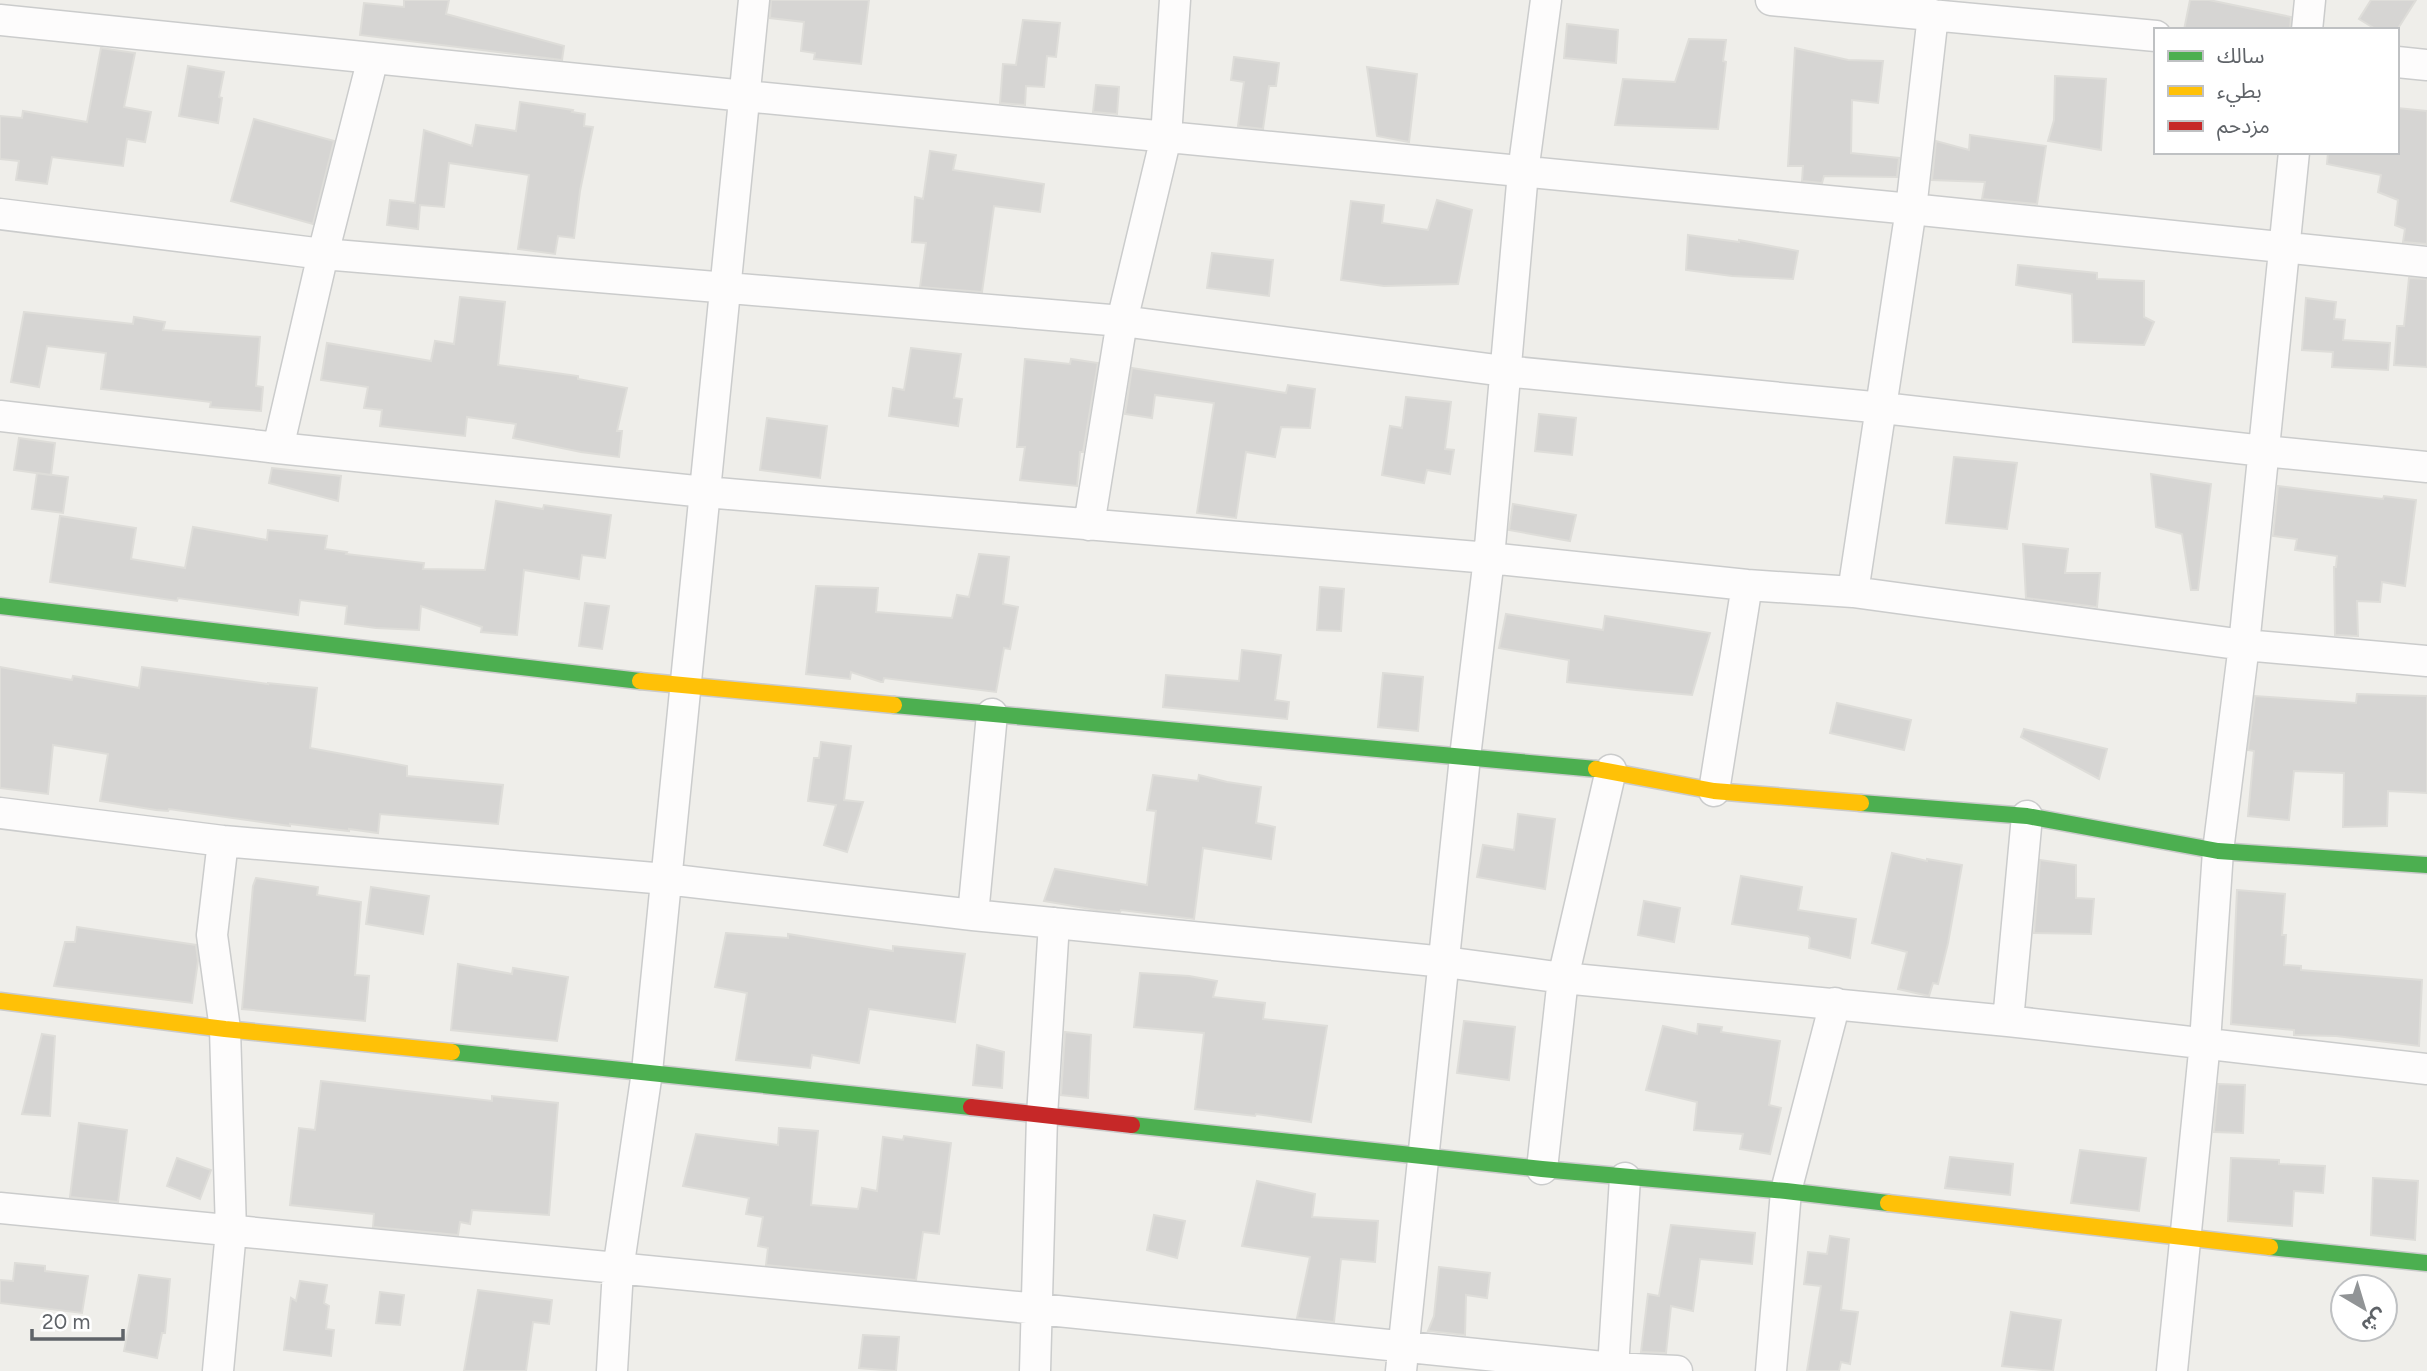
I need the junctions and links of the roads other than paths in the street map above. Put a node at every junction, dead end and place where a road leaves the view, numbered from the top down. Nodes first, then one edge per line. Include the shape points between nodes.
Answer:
1 (754, 0) edge
2 (1175, 0) edge
3 (1546, 0) edge
4 (1771, 0) edge
5 (2310, 0) edge
6 (1933, 15) junction
7 (0, 20) edge
8 (2306, 28) edge
9 (2154, 36) edge
10 (373, 58) junction
11 (2399, 62) edge
12 (2427, 65) edge
13 (745, 96) junction
14 (1166, 137) junction
15 (2294, 154) edge
16 (1523, 172) junction
17 (1911, 209) junction
18 (0, 214) edge
19 (2284, 246) junction
20 (323, 254) junction
21 (2427, 262) edge
22 (725, 290) junction
23 (1122, 321) junction
24 (1504, 371) junction
25 (1883, 408) junction
26 (0, 416) edge
27 (278, 448) junction
28 (2264, 452) junction
29 (2427, 467) edge
30 (705, 492) junction
31 (1089, 525) junction
32 (1489, 558) junction
33 (1747, 584) junction
34 (1853, 592) junction
35 (0, 606) edge
36 (2244, 645) junction
37 (2427, 661) edge
38 (685, 686) junction
39 (992, 714) junction
40 (1465, 757) junction
41 (1611, 770) junction
42 (1714, 791) junction
43 (0, 813) edge
44 (2027, 816) junction
45 (223, 841) junction
46 (2218, 852) junction
47 (2427, 865) edge
48 (666, 879) junction
49 (974, 915) junction
50 (1055, 923) junction
51 (1445, 962) junction
52 (1563, 978) junction
53 (0, 1001) edge
54 (1835, 1003) junction
55 (2008, 1021) junction
56 (225, 1029) junction
57 (2205, 1042) junction
58 (2427, 1069) edge
59 (647, 1072) junction
60 (1042, 1116) junction
61 (1424, 1156) junction
62 (1542, 1169) junction
63 (1625, 1178) junction
64 (1786, 1191) junction
65 (0, 1208) edge
66 (231, 1231) junction
67 (2184, 1238) junction
68 (2427, 1263) edge
69 (618, 1269) junction
70 (1038, 1309) junction
71 (1402, 1359) edge
72 (1613, 1368) junction
73 (1666, 1370) edge
74 (218, 1371) edge
75 (612, 1371) edge
76 (1035, 1371) edge
77 (1771, 1371) edge
78 (2172, 1371) edge

1 - 13 street
2 - 14 street
3 - 16 street
4 - 6 street
5 - 8 street
6 - 9 street
6 - 17 street
7 - 10 street
10 - 13 street
10 - 20 street
11 - 12 street
13 - 14 street
13 - 22 street
14 - 16 street
14 - 23 street
15 - 19 street
16 - 17 street
16 - 24 street
17 - 19 street
17 - 25 street
18 - 20 street
19 - 21 street
19 - 28 street
20 - 22 street
20 - 27 street
22 - 23 street
22 - 30 street
23 - 24 street
23 - 31 street
24 - 25 street
24 - 32 street
25 - 28 street
25 - 34 street
26 - 27 street
27 - 30 street
28 - 29 street
28 - 36 street
30 - 31 street
30 - 38 street
31 - 32 street
32 - 33 street
32 - 40 street
33 - 34 street
33 - 42 street
34 - 36 street
35 - 38 street
36 - 37 street
36 - 46 street
38 - 39 street
38 - 48 street
39 - 40 street
39 - 49 street
40 - 41 street
40 - 51 street
41 - 42 street
41 - 52 street
42 - 44 street
43 - 45 street
44 - 46 street
44 - 55 street
45 - 48 street
45 - 56 street via 212,935
46 - 47 street
46 - 57 street
48 - 49 street
48 - 59 street
49 - 50 street
50 - 51 street
50 - 60 street
51 - 52 street
51 - 61 street
52 - 54 street
52 - 62 street
53 - 56 street
54 - 55 street
54 - 64 street
55 - 57 street
56 - 59 street
56 - 66 street
57 - 58 street
57 - 67 street
59 - 60 street
59 - 69 street
60 - 61 street
60 - 70 street
61 - 62 street
61 - 71 street
62 - 63 street
63 - 64 street
63 - 72 street
64 - 67 street
64 - 77 street
65 - 66 street
66 - 69 street
66 - 74 street
67 - 68 street
67 - 78 street
69 - 70 street
69 - 75 street
70 - 71 street
70 - 76 street
71 - 72 street
72 - 73 street

